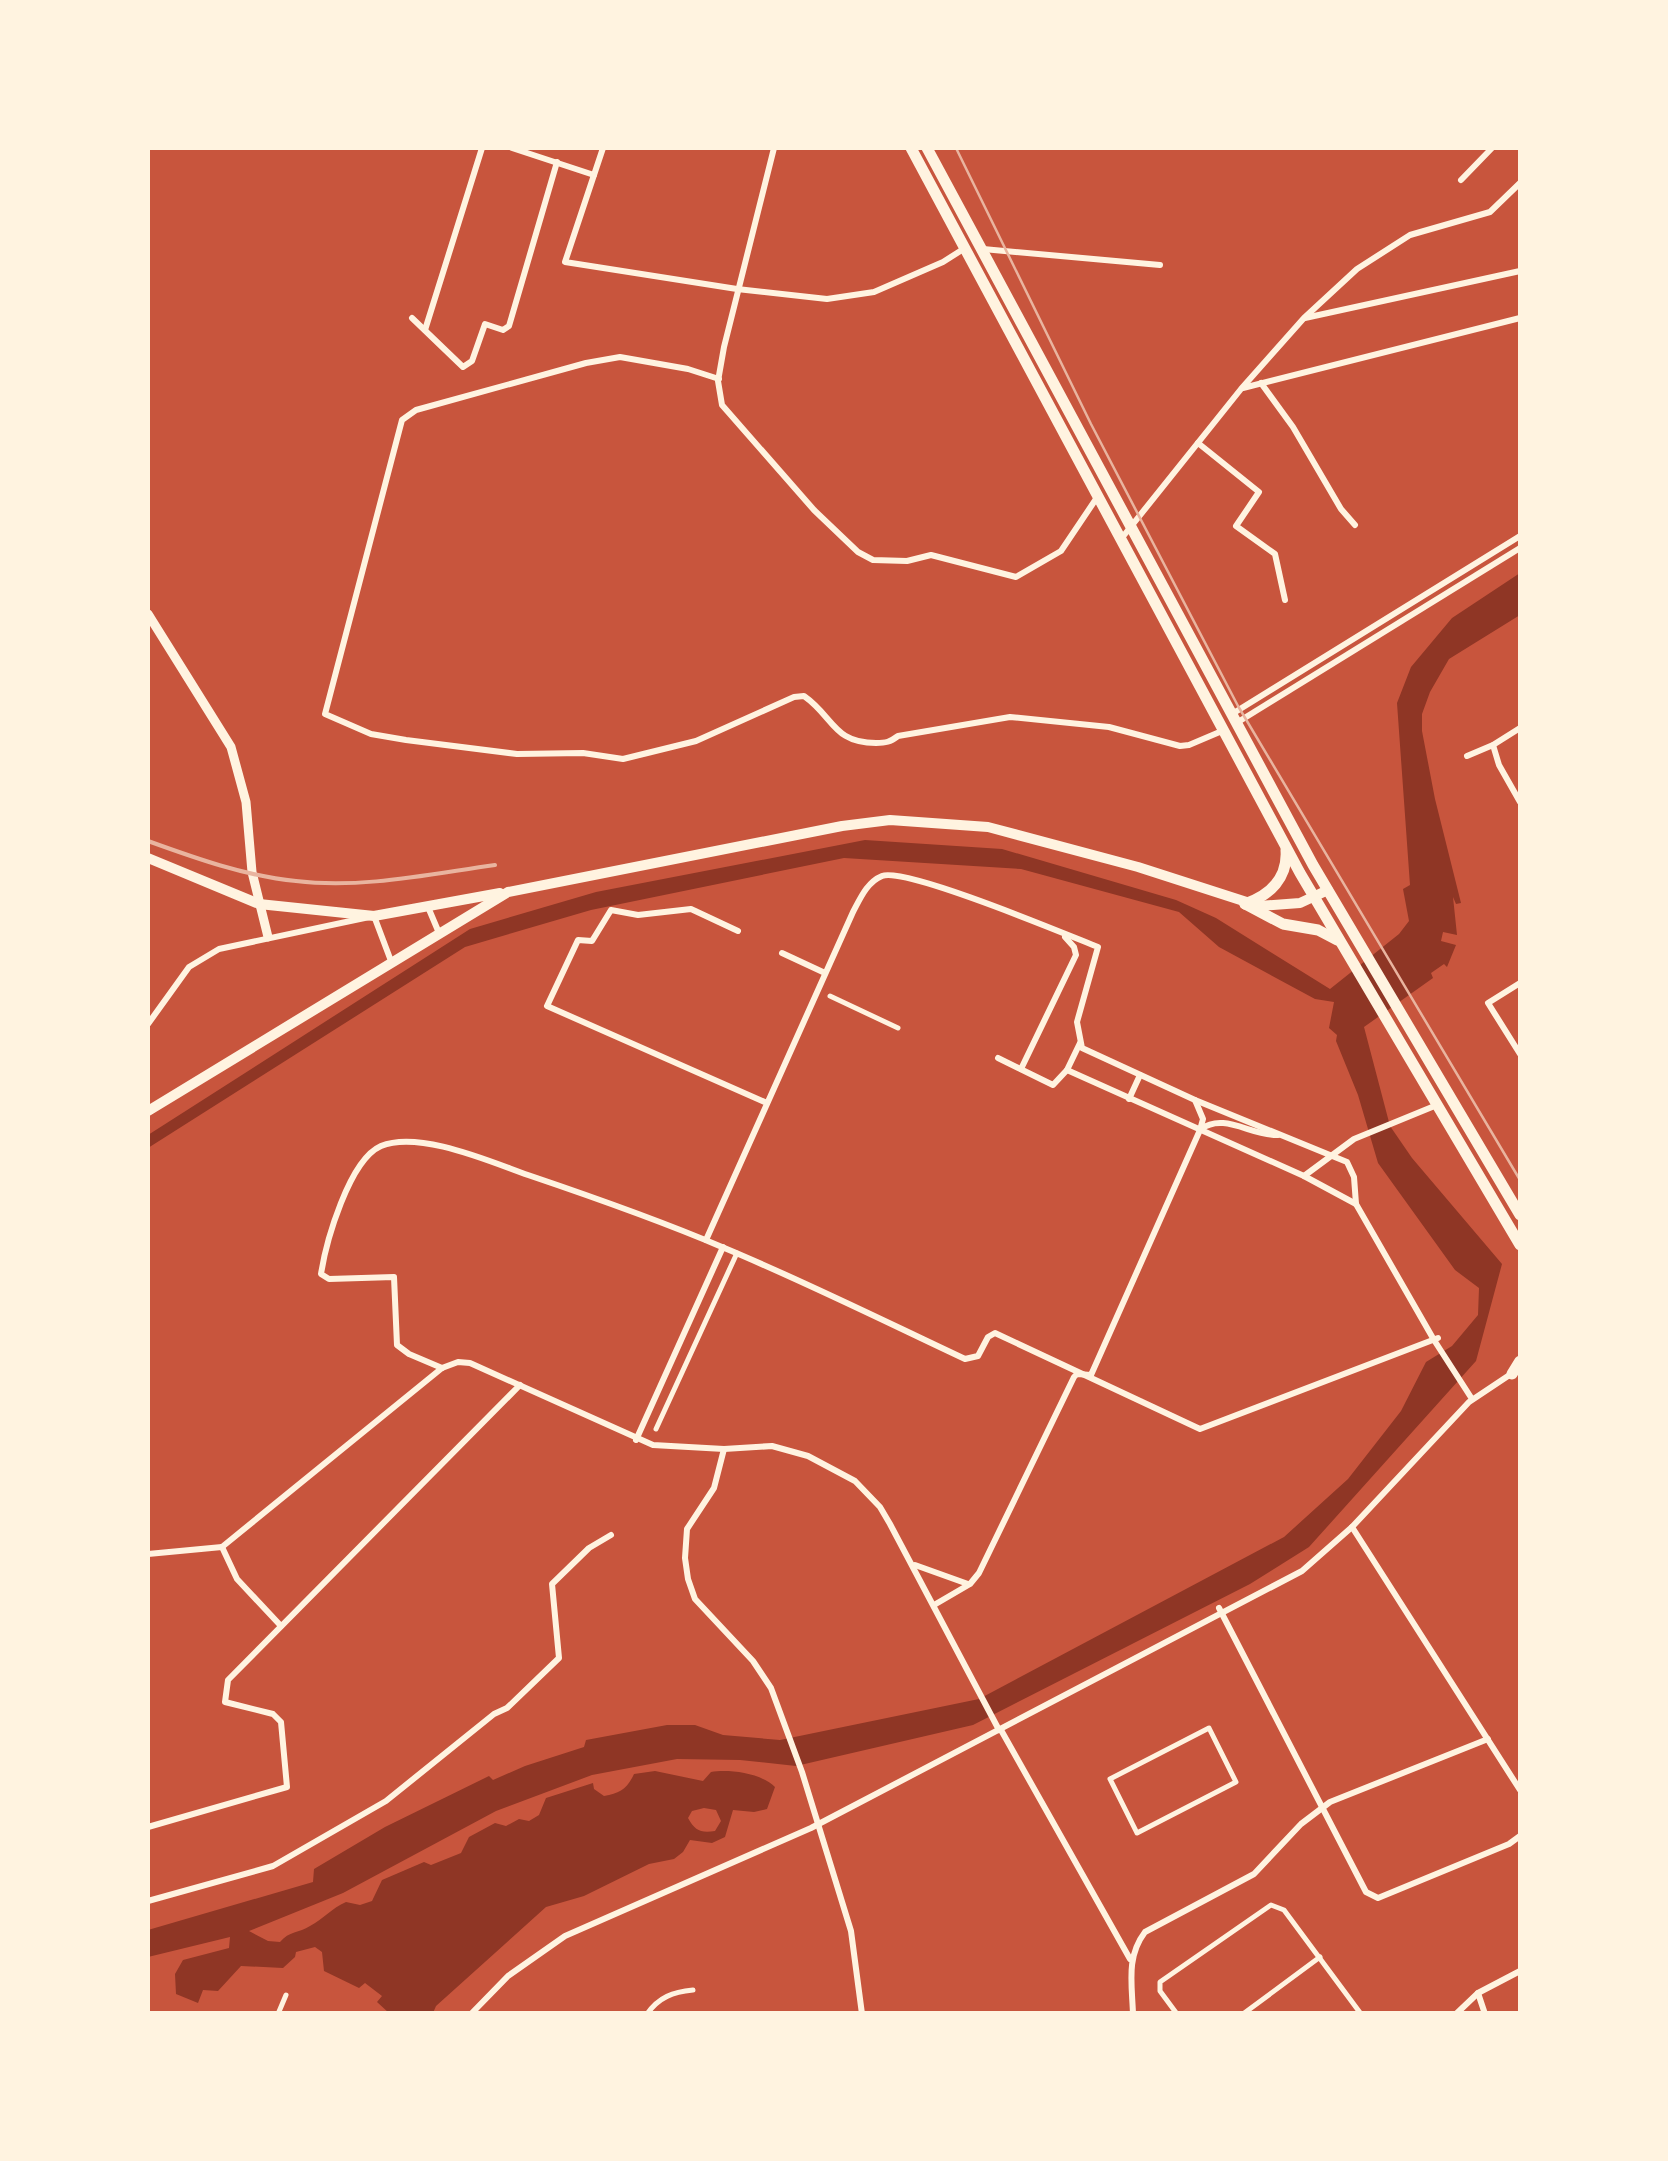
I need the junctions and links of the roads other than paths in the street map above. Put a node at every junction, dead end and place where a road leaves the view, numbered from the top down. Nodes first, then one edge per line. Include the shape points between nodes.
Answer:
1 (482, 148) edge
2 (512, 148) edge
3 (603, 148) edge
4 (774, 148) edge
5 (911, 148) edge
6 (927, 148) edge
7 (1492, 148) edge
8 (529, 150) edge
9 (557, 162) junction
10 (594, 175) junction
11 (1461, 180) dead end
12 (1520, 183) edge
13 (964, 248) junction
14 (982, 249) junction
15 (1160, 265) dead end
16 (1520, 271) edge
17 (737, 289) junction
18 (412, 318) dead end
19 (1304, 318) junction
20 (1520, 318) edge
21 (424, 330) junction
22 (718, 379) junction
23 (1260, 383) junction
24 (1241, 389) junction
25 (1198, 443) junction
26 (1098, 496) junction
27 (1355, 525) dead end
28 (1131, 526) junction
29 (1520, 536) edge
30 (1121, 539) junction
31 (1520, 548) edge
32 (1285, 600) dead end
33 (148, 614) edge
34 (1234, 718) junction
35 (1520, 728) edge
36 (1224, 730) junction
37 (1493, 746) junction
38 (1468, 756) dead end
39 (1520, 802) edge
40 (1286, 846) junction
41 (148, 858) edge
42 (1328, 890) junction
43 (508, 892) junction
44 (1314, 898) junction
45 (259, 904) junction
46 (1245, 904) junction
47 (427, 906) junction
48 (374, 916) junction
49 (738, 930) dead end
50 (1056, 930) junction
51 (439, 933) junction
52 (268, 938) junction
53 (1344, 948) junction
54 (782, 954) dead end
55 (391, 962) junction
56 (825, 973) junction
57 (1520, 983) edge
58 (830, 996) dead end
59 (148, 1023) edge
60 (898, 1028) dead end
61 (1080, 1043) junction
62 (1520, 1054) edge
63 (998, 1058) dead end
64 (1021, 1069) junction
65 (1067, 1070) junction
66 (1140, 1074) junction
67 (1129, 1098) junction
68 (1195, 1100) junction
69 (766, 1104) junction
70 (1438, 1105) junction
71 (148, 1111) edge
72 (1200, 1130) junction
73 (1280, 1134) junction
74 (1329, 1156) junction
75 (1304, 1176) junction
76 (1356, 1204) junction
77 (1520, 1215) edge
78 (706, 1240) junction
79 (1520, 1245) edge
80 (723, 1247) junction
81 (736, 1253) junction
82 (1436, 1339) junction
83 (442, 1368) junction
84 (1518, 1369) edge
85 (1090, 1375) junction
86 (520, 1384) junction
87 (1472, 1399) junction
88 (656, 1429) dead end
89 (636, 1440) junction
90 (724, 1449) junction
91 (1352, 1527) junction
92 (612, 1535) dead end
93 (222, 1547) junction
94 (148, 1554) edge
95 (910, 1560) junction
96 (970, 1584) junction
97 (934, 1606) junction
98 (1221, 1611) junction
99 (281, 1626) junction
100 (1000, 1730) junction
101 (1488, 1739) junction
102 (1110, 1779) joint
103 (1520, 1790) edge
104 (1323, 1808) junction
105 (819, 1824) junction
106 (148, 1828) edge
107 (1520, 1836) edge
108 (148, 1901) edge
109 (1320, 1958) junction
110 (1130, 1960) junction
111 (1520, 1971) edge
112 (693, 1990) dead end
113 (1478, 1993) junction
114 (286, 1995) dead end
115 (278, 2014) edge
116 (471, 2014) edge
117 (647, 2014) edge
118 (862, 2014) edge
119 (1133, 2014) edge
120 (1177, 2014) edge
121 (1244, 2014) edge
122 (1361, 2014) edge
123 (1456, 2014) edge
124 (1485, 2014) edge

1 - 21 street
2 - 8 street
3 - 10 street
4 - 17 street
5 - 13 highway
6 - 14 highway
7 - 11 street
8 - 9 street
9 - 10 street
9 - 21 street via 509,326 485,324 472,361 462,367
10 - 17 street via 565,262
12 - 19 street via 1490,212 1410,235 1383,250
13 - 17 street via 874,292 827,299
13 - 26 highway
14 - 15 street
14 - 28 highway
16 - 19 street
17 - 22 street
18 - 21 street
19 - 24 street
20 - 23 street
22 - 26 street via 722,405 841,538 873,560 931,554 1016,577 1061,551
22 - 36 street via 620,357 416,410 402,420 325,714 371,734 517,754 638,758 804,696 836,731 862,743 1010,717 1109,727 1180,746
23 - 24 street
23 - 27 street
24 - 25 street
25 - 28 street
25 - 32 street via 1259,492 1236,526 1275,554
26 - 30 highway
28 - 30 street
28 - 34 highway
29 - 34 street
30 - 36 highway
31 - 34 street
33 - 45 street via 231,747 246,802
34 - 42 highway
35 - 37 street
36 - 40 highway
37 - 38 street
37 - 39 street
40 - 44 highway
40 - 46 highway via 1282,876
41 - 45 main road
42 - 44 main road
42 - 77 highway
43 - 46 main road via 842,826 907,821 1029,837
43 - 47 main road
43 - 51 main road
44 - 46 main road via 1272,908
44 - 53 highway
45 - 48 main road
45 - 52 street
46 - 53 highway via 1283,924 1326,932
47 - 48 main road
47 - 51 street
48 - 52 street
48 - 55 street
49 - 69 street via 691,909 638,915 611,910 592,941 578,940 547,1006
50 - 56 street via 884,875 869,885
50 - 61 street via 1098,947 1077,1022
50 - 64 street via 1076,954
51 - 55 main road
52 - 59 street via 219,949 189,967
53 - 70 highway
54 - 56 street
55 - 71 main road
56 - 69 street
57 - 62 street via 1488,1002
58 - 60 street
61 - 65 street
61 - 66 street
63 - 64 street
64 - 65 street via 1053,1085
65 - 67 street
66 - 67 street
66 - 68 street
67 - 72 street
68 - 72 street
68 - 73 street
69 - 78 street
70 - 74 street
70 - 79 highway
72 - 73 street via 1221,1121
72 - 75 street
72 - 85 street
73 - 74 street
74 - 75 street
74 - 76 street via 1346,1162
75 - 76 street
76 - 82 street
78 - 80 street
78 - 83 street via 478,1158 416,1142 380,1146 356,1173 322,1274 394,1277 397,1345
80 - 81 street
80 - 89 street
81 - 85 street via 964,1359 978,1356 995,1332
81 - 88 street
82 - 85 street via 1200,1429
82 - 87 street
83 - 86 street via 470,1363
83 - 93 street
84 - 87 street
85 - 96 street via 1074,1377
86 - 89 street
86 - 99 street
87 - 91 street
89 - 90 street
90 - 95 street via 772,1446 855,1481 880,1507
90 - 105 street via 714,1488 687,1529 688,1578 695,1600 772,1688
91 - 98 street via 1302,1571
91 - 101 street
92 - 108 street via 552,1584 559,1658 508,1708 386,1801 273,1866
93 - 94 street
93 - 99 street via 236,1579
95 - 96 street
95 - 97 street
96 - 97 street
97 - 100 street
98 - 100 street
98 - 104 street
99 - 106 street via 228,1680 225,1702 281,1722 288,1787
100 - 105 street
100 - 110 street
101 - 103 street
101 - 104 street
102 - 102 street via 1208,1728 1236,1782 1137,1832
104 - 107 street via 1366,1892 1378,1898
104 - 110 street via 1254,1874 1144,1932
105 - 116 street via 548,1945
105 - 118 street via 851,1931
109 - 120 street via 1284,1910 1266,1907 1160,1982
109 - 121 street
109 - 122 street
110 - 119 street
111 - 113 street
112 - 117 street via 662,1998
113 - 123 street
113 - 124 street
114 - 115 street

